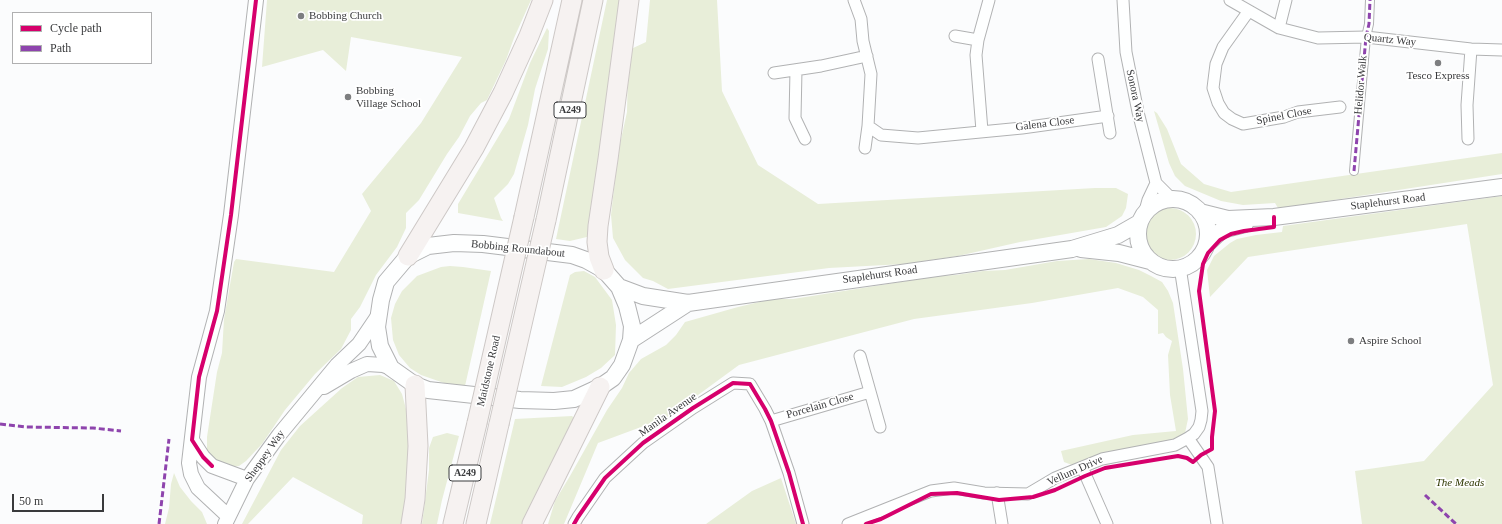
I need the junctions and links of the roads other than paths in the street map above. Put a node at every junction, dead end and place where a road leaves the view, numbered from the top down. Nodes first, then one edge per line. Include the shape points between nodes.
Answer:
1 (256, 0) edge
2 (543, 0) edge
3 (572, 0) edge
4 (593, 0) edge
5 (629, 0) edge
6 (854, 0) edge
7 (989, 0) edge
8 (1230, 0) edge
9 (1286, 0) edge
10 (1370, 0) edge
11 (1125, 3) edge
12 (1248, 12) junction
13 (1279, 28) junction
14 (955, 36) dead end
15 (1366, 36) junction
16 (978, 40) junction
17 (1471, 49) junction
18 (1502, 50) edge
19 (867, 56) junction
20 (1098, 59) dead end
21 (796, 70) junction
22 (774, 73) dead end
23 (1340, 107) dead end
24 (1108, 116) junction
25 (868, 126) junction
26 (982, 131) junction
27 (1110, 133) dead end
28 (805, 139) dead end
29 (1468, 139) dead end
30 (865, 148) dead end
31 (1354, 171) dead end
32 (1156, 183) junction
33 (1502, 187) edge
34 (1179, 199) junction
35 (1200, 212) junction
36 (1142, 217) junction
37 (1274, 217) junction
38 (1207, 244) junction
39 (1072, 249) junction
40 (408, 256) junction
41 (1150, 261) junction
42 (1180, 267) junction
43 (604, 270) junction
44 (619, 287) junction
45 (688, 303) junction
46 (378, 316) junction
47 (631, 340) junction
48 (860, 356) dead end
49 (391, 368) junction
50 (415, 385) junction
51 (600, 388) junction
52 (870, 392) junction
53 (314, 393) junction
54 (771, 421) junction
55 (880, 427) dead end
56 (1188, 438) junction
57 (192, 440) junction
58 (1082, 467) junction
59 (248, 479) junction
60 (997, 493) junction
61 (226, 520) edge
62 (873, 520) edge
63 (411, 524) edge
64 (453, 524) edge
65 (476, 524) edge
66 (532, 524) edge
67 (574, 524) edge
68 (802, 524) edge
69 (848, 524) edge
70 (1002, 524) edge
71 (1107, 524) edge
72 (1217, 524) edge

1 - 57 street via 228,237 217,311 199,377
2 - 40 highway via 503,93 474,148
3 - 64 highway, Maidstone Road / A249, bridge
4 - 65 highway, Maidstone Road / A249, bridge via 546,220
5 - 43 highway via 598,226 599,257
6 - 19 street via 861,19
7 - 16 street
8 - 12 street, Quartz Way
9 - 13 street
10 - 15 street, Helidor Walk
11 - 32 street, Sonora Way via 1126,52
12 - 13 street, Quartz Way
12 - 23 street, Spinel Close via 1223,47 1216,64 1213,88 1224,113 1232,120 1243,124 1298,112
13 - 15 street, Quartz Way via 1318,38
14 - 16 street
15 - 17 street, Quartz Way
15 - 31 street, Helidor Walk
16 - 26 street via 976,55
17 - 18 street, Quartz Way
17 - 29 street via 1467,105
19 - 21 street
19 - 25 street via 871,78
20 - 24 street
21 - 22 street
21 - 28 street via 795,118
24 - 26 street, Galena Close
24 - 27 street
25 - 26 street, Galena Close via 881,135 918,138
25 - 30 street
32 - 34 street via 1170,197
32 - 36 street
33 - 37 main road, Staplehurst Road
34 - 35 main road
34 - 36 main road via 1169,198 1157,202
35 - 37 main road, Staplehurst Road via 1228,219
35 - 38 main road via 1206,221
36 - 39 main road, Staplehurst Road via 1118,235
36 - 41 main road via 1137,234 1143,253
37 - 38 main road, Staplehurst Road via 1222,230
38 - 42 main road via 1193,263
39 - 41 main road, Staplehurst Road via 1119,253
39 - 45 main road, Staplehurst Road
40 - 43 main road, Bobbing Roundabout via 428,246 454,243 483,244 572,255
40 - 46 main road, Bobbing Roundabout via 386,282
41 - 42 main road via 1165,268
42 - 56 street, Vellum Drive via 1202,412 1199,427
43 - 44 main road, Bobbing Roundabout
44 - 45 main road, Staplehurst Road via 643,296
44 - 47 main road, Bobbing Roundabout via 632,326
45 - 47 main road, Staplehurst Road
46 - 49 main road, Bobbing Roundabout via 380,346
46 - 53 street, Sheppey Way via 359,344
47 - 51 main road, Bobbing Roundabout via 622,365 613,378
48 - 52 street
49 - 50 main road, Bobbing Roundabout
49 - 53 street, Sheppey Way via 367,364 350,371
50 - 51 main road, Bobbing Roundabout via 447,393 554,401 574,399
50 - 63 highway via 418,446
51 - 66 highway
52 - 54 street, Porcelain Close
52 - 55 street
53 - 59 street, Sheppey Way via 278,435
54 - 67 street, Manila Avenue via 750,384 733,383 644,443 604,478
54 - 68 street
56 - 58 street, Vellum Drive via 1162,448 1105,458
56 - 72 street via 1208,467
57 - 59 street via 212,466
57 - 61 street via 189,463 191,474 198,488
58 - 60 street, Vellum Drive via 1055,478 1028,494
58 - 71 street
59 - 61 street, Sheppey Way
60 - 62 street, Vellum Drive via 954,488 931,491
60 - 70 street
62 - 69 street, Vellum Drive

